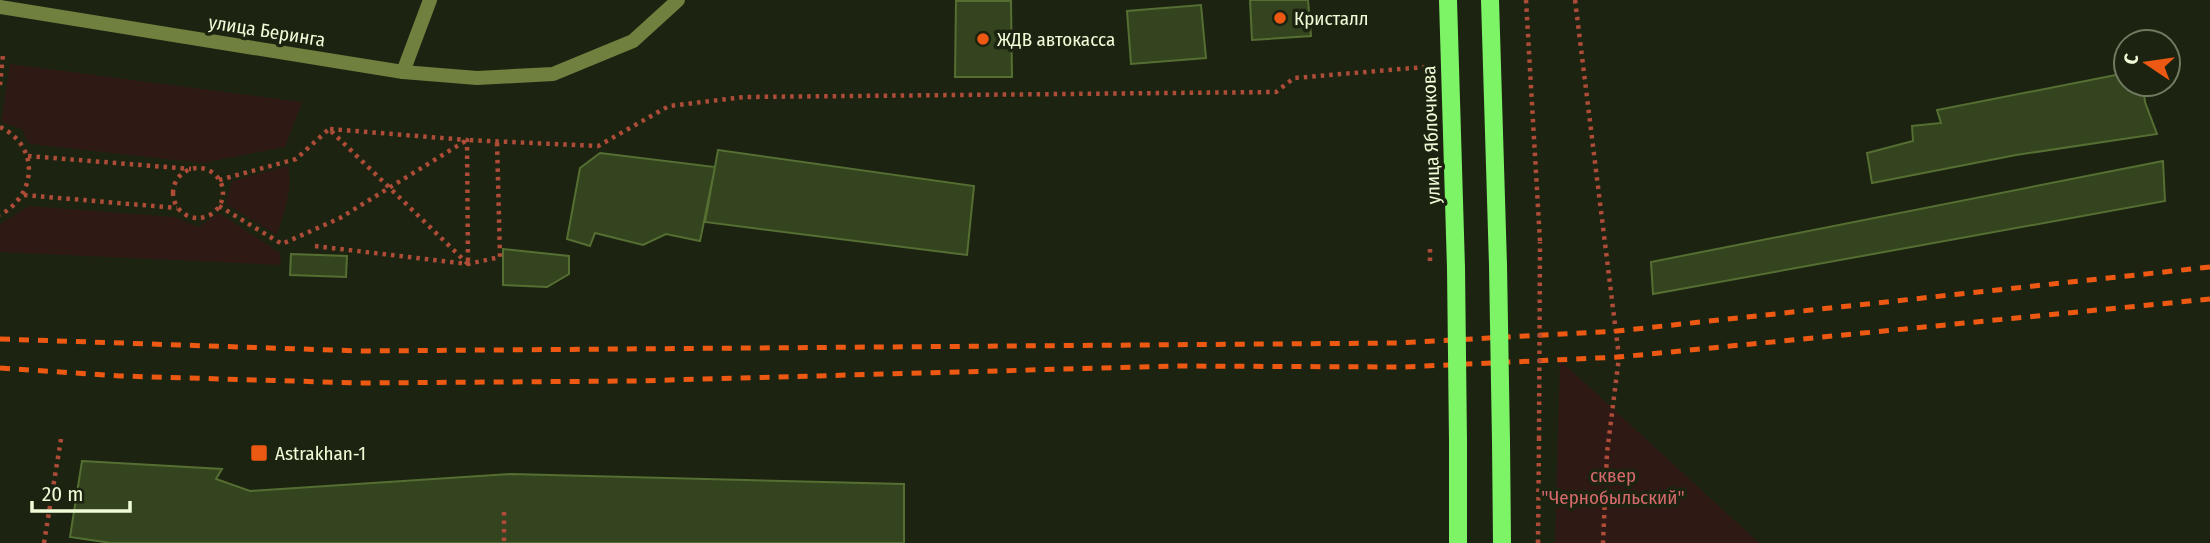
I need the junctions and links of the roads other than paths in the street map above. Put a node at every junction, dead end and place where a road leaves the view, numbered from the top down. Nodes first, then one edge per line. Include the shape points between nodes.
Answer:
1 (430, 0) edge
2 (678, 0) edge
3 (1448, 0) edge
4 (1490, 0) edge
5 (0, 7) edge
6 (403, 72) junction
7 (1458, 543) edge
8 (1502, 543) edge

1 - 6 street
2 - 6 street, улица Беринга via 633,41 553,74 477,78
3 - 7 main road, улица Яблочкова, bridge
4 - 8 main road, bridge
5 - 6 street, улица Беринга

